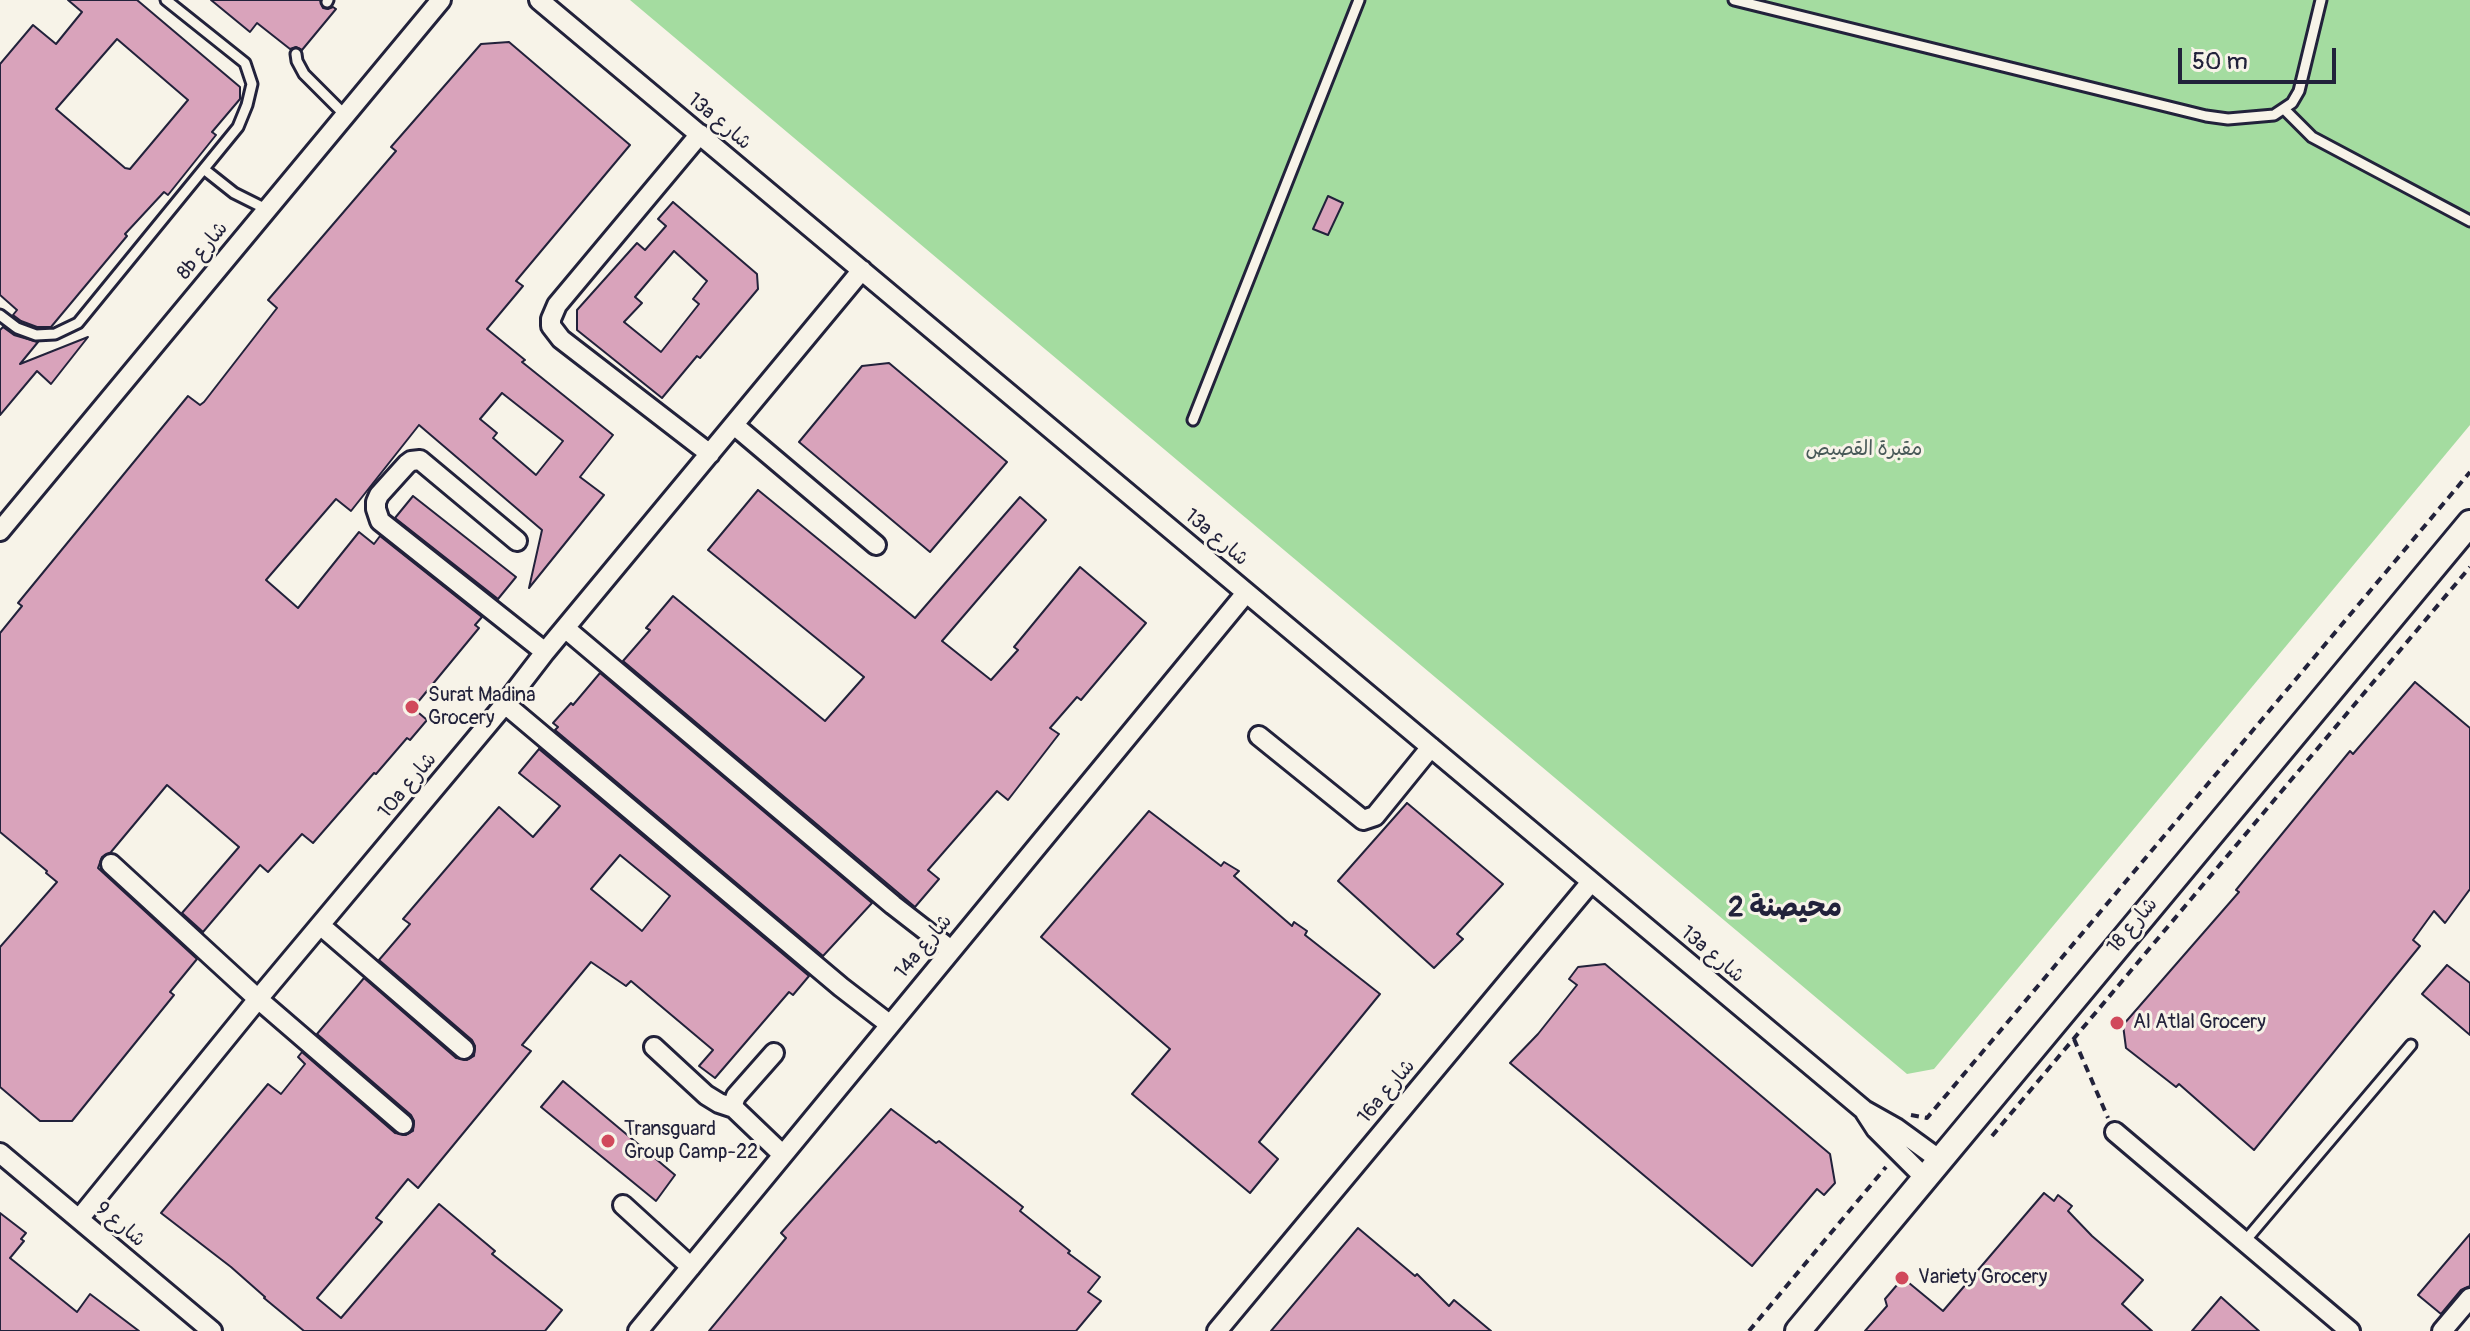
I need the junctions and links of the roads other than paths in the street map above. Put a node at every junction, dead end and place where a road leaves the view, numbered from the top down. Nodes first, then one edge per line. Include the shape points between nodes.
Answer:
1 (166, 0) edge
2 (441, 0) edge
3 (539, 0) edge
4 (1359, 0) edge
5 (1734, 0) edge
6 (2321, 0) edge
7 (296, 54) dead end
8 (2284, 109) junction
9 (345, 115) junction
10 (700, 134) junction
11 (205, 170) junction
12 (266, 209) junction
13 (2470, 221) edge
14 (862, 270) junction
15 (0, 315) edge
16 (1193, 420) dead end
17 (734, 425) junction
18 (710, 454) junction
19 (0, 531) edge
20 (2468, 531) edge
21 (517, 541) dead end
22 (876, 545) dead end
23 (1246, 593) junction
24 (565, 628) junction
25 (545, 652) junction
26 (505, 704) junction
27 (1259, 736) dead end
28 (1431, 747) junction
29 (111, 864) dead end
30 (1591, 882) junction
31 (320, 925) junction
32 (951, 950) junction
33 (258, 999) junction
34 (889, 1024) junction
35 (2411, 1045) dead end
36 (654, 1047) dead end
37 (464, 1049) dead end
38 (774, 1053) dead end
39 (734, 1108) junction
40 (1864, 1110) junction
41 (403, 1124) dead end
42 (2115, 1132) road end
43 (0, 1153) edge
44 (782, 1154) junction
45 (1933, 1169) junction
46 (623, 1205) dead end
47 (79, 1219) junction
48 (2245, 1241) junction
49 (691, 1267) junction
50 (2470, 1298) edge
51 (212, 1331) edge
52 (638, 1331) edge
53 (1217, 1331) edge
54 (1798, 1331) edge
55 (2350, 1331) edge
56 (2442, 1331) edge

1 - 11 lane via 245,63 251,76 242,118
2 - 9 street, 8b شارع
3 - 10 street, 13a شارع
4 - 16 lane
5 - 8 lane via 2206,116 2255,118
6 - 8 lane via 2299,91
7 - 9 lane via 304,74
8 - 13 lane via 2312,137
9 - 12 street, 8b شارع
10 - 14 street, 13a شارع
10 - 18 street via 557,305 551,319 555,333
11 - 12 lane
11 - 15 lane via 71,328 36,335
12 - 19 street, 8b شارع
14 - 17 street, 10a شارع
14 - 23 street, 13a شارع
17 - 18 street, 10a شارع
17 - 22 street
18 - 24 street, 10a شارع
20 - 45 street, شارع 18
21 - 25 street via 420,460 407,464 376,502 380,521
23 - 28 street, 13a شارع
23 - 32 street, 14a شارع
24 - 25 street, 10a شارع
24 - 32 street
25 - 26 street, 10a شارع
26 - 31 street, 10a شارع
26 - 34 street
27 - 28 street via 1363,820 1375,816
28 - 30 street, 13a شارع
29 - 33 street
30 - 40 street, 13a شارع
30 - 53 street, 16a شارع
31 - 33 street, 10a شارع
31 - 37 street
32 - 34 street, 14a شارع
33 - 41 street
33 - 47 street, 10a شارع
34 - 44 street, 14a شارع
35 - 48 lane
36 - 39 street via 706,1095
38 - 39 street via 733,1100
39 - 44 street
40 - 45 street, 13a شارع via 1883,1120
40 - 45 street, 13a شارع via 1876,1129
42 - 48 street
43 - 47 street, شارع 9
44 - 49 street, 14a شارع
45 - 54 street, شارع 18
46 - 49 street
47 - 51 street, شارع 9
48 - 55 street
49 - 52 street, 14a شارع
50 - 56 street

